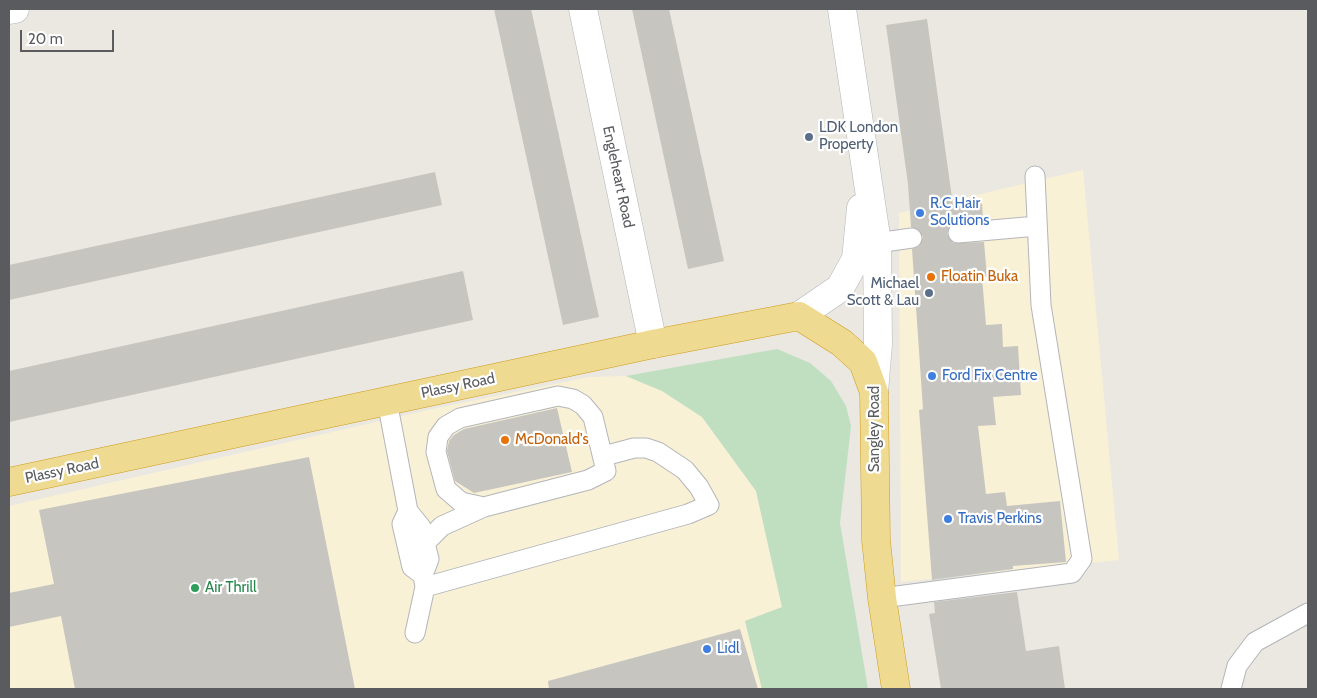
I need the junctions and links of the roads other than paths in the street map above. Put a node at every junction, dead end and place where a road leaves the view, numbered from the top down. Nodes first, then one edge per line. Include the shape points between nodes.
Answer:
1 (15, 9) edge
2 (583, 9) edge
3 (842, 9) edge
4 (9, 10) edge
5 (865, 169) junction
6 (1034, 176) dead end
7 (1037, 226) junction
8 (958, 233) dead end
9 (912, 238) dead end
10 (877, 243) junction
11 (799, 316) junction
12 (653, 344) junction
13 (874, 392) junction
14 (387, 401) junction
15 (604, 456) junction
16 (9, 482) edge
17 (484, 506) junction
18 (408, 511) junction
19 (426, 542) junction
20 (424, 581) junction
21 (882, 598) junction
22 (1308, 613) edge
23 (415, 632) dead end
24 (896, 689) edge
25 (1231, 689) edge

1 - 4 street
2 - 12 street, Engleheart Road
3 - 5 street, Sangley Road
5 - 10 street, Sangley Road
5 - 11 street, Sangley Road via 856,260 840,288
6 - 7 lane
7 - 8 lane
7 - 21 lane via 1041,304 1082,559 1072,573
9 - 10 lane
10 - 13 street, Sangley Road via 878,344
11 - 12 highway, Plassy Road
11 - 13 highway via 842,343 863,362
12 - 14 highway, Plassy Road
13 - 21 highway, Sangley Road via 876,540
14 - 16 highway, Plassy Road
14 - 18 lane
15 - 17 lane via 606,471 588,480
15 - 17 lane via 593,417 573,398 558,396 460,418 446,426 438,436 436,452 446,488 461,502
15 - 20 lane via 634,448 658,452 685,470 709,505 688,514
17 - 19 lane via 442,526
18 - 19 lane via 421,527
18 - 20 lane via 402,524 412,567
19 - 20 lane via 429,559
20 - 23 lane
21 - 24 highway, Sangley Road
22 - 25 lane via 1254,642 1236,666

